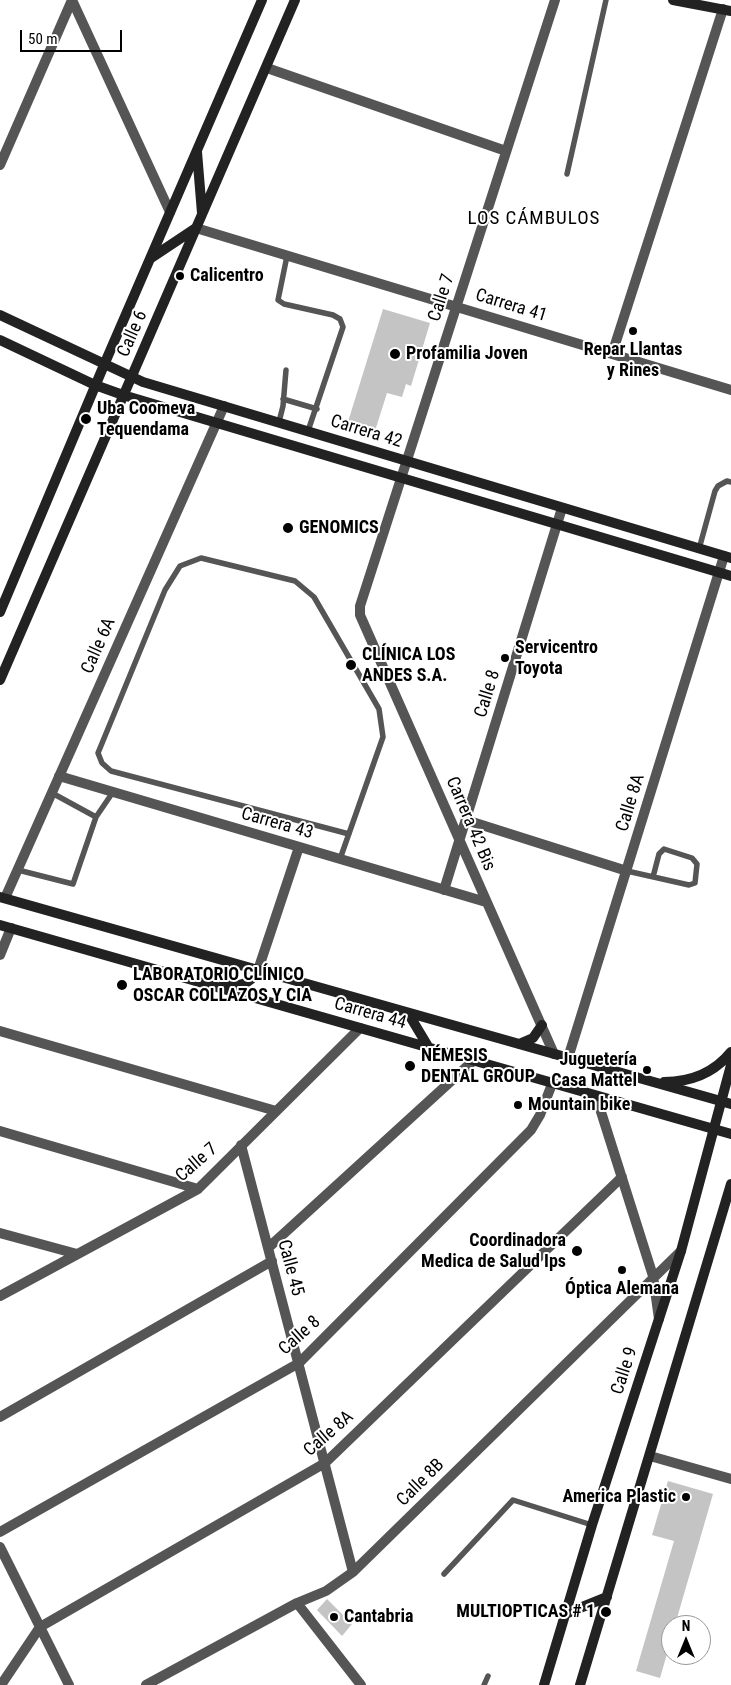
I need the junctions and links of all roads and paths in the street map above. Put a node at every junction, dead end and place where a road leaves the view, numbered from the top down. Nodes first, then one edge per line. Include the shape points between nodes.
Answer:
1 (72, 0) edge
2 (262, 0) edge
3 (295, 0) edge
4 (555, 0) edge
5 (606, 0) edge
6 (673, 0) edge
7 (727, 10) edge
8 (267, 68) junction
9 (5, 141) edge
10 (197, 149) junction
11 (506, 152) junction
12 (0, 165) edge
13 (567, 174) dead end
14 (170, 212) junction
15 (202, 214) junction
16 (196, 228) junction
17 (287, 256) junction
18 (150, 258) junction
19 (456, 307) junction
20 (0, 315) edge
21 (0, 340) edge
22 (612, 354) junction
23 (104, 365) junction
24 (286, 370) dead end
25 (131, 378) junction
26 (95, 385) junction
27 (731, 390) edge
28 (123, 395) junction
29 (283, 399) junction
30 (224, 406) junction
31 (317, 409) junction
32 (217, 422) junction
33 (279, 422) junction
34 (308, 431) junction
35 (407, 461) junction
36 (402, 477) junction
37 (731, 482) edge
38 (562, 508) junction
39 (557, 524) junction
40 (699, 549) junction
41 (727, 557) edge
42 (719, 573) junction
43 (731, 576) edge
44 (360, 606) joint
45 (0, 612) edge
46 (0, 680) edge
47 (59, 776) junction
48 (52, 792) junction
49 (113, 792) junction
50 (96, 817) junction
51 (466, 820) junction
52 (349, 834) junction
53 (460, 839) junction
54 (299, 847) junction
55 (340, 859) junction
56 (18, 870) junction
57 (627, 871) junction
58 (653, 876) junction
59 (444, 890) junction
60 (3, 898) edge
61 (486, 902) junction
62 (0, 925) edge
63 (11, 928) junction
64 (0, 955) edge
65 (258, 970) junction
66 (193, 980) junction
67 (408, 1013) junction
68 (542, 1025) junction
69 (360, 1028) junction
70 (0, 1031) edge
71 (519, 1044) junction
72 (429, 1048) junction
73 (731, 1052) edge
74 (554, 1054) junction
75 (568, 1058) junction
76 (473, 1061) junction
77 (731, 1065) edge
78 (648, 1081) junction
79 (552, 1084) junction
80 (596, 1096) junction
81 (720, 1101) junction
82 (731, 1104) edge
83 (276, 1112) junction
84 (0, 1130) edge
85 (713, 1130) junction
86 (731, 1134) edge
87 (241, 1145) junction
88 (622, 1176) junction
89 (731, 1184) edge
90 (198, 1189) junction
91 (731, 1202) edge
92 (723, 1217) junction
93 (0, 1233) edge
94 (268, 1248) junction
95 (681, 1251) junction
96 (76, 1254) junction
97 (272, 1261) junction
98 (653, 1276) junction
99 (0, 1296) edge
100 (659, 1319) junction
101 (299, 1363) junction
102 (0, 1417) edge
103 (650, 1456) junction
104 (325, 1463) junction
105 (731, 1479) edge
106 (592, 1525) junction
107 (0, 1532) edge
108 (0, 1546) edge
109 (354, 1572) junction
110 (444, 1574) dead end
111 (607, 1597) junction
112 (297, 1603) junction
113 (565, 1614) junction
114 (40, 1627) junction
115 (488, 1676) dead end
116 (1, 1685) edge
117 (69, 1685) edge
118 (146, 1685) edge
119 (361, 1685) edge
120 (484, 1685) edge
121 (544, 1685) edge
122 (580, 1685) edge

1 - 9 street
1 - 14 street
2 - 10 main road, Calle 6
3 - 8 main road, Calle 6
4 - 11 street, Calle 7
5 - 13 lane
6 - 7 main road
7 - 22 street
8 - 11 street
8 - 15 main road, Calle 6
9 - 12 street
10 - 14 main road, Calle 6
10 - 15 main road
11 - 19 street, Calle 7
14 - 18 main road, Calle 6
15 - 16 main road, Calle 6
16 - 17 street, Carrera 41
16 - 18 main road
16 - 25 main road, Calle 6
17 - 19 street, Carrera 41
17 - 31 lane via 278,300 333,315 340,319 343,327
18 - 23 main road, Calle 6
19 - 22 street, Carrera 41
19 - 35 street, Calle 7
20 - 23 main road, Carrera 42
21 - 26 main road, Carrera 42
22 - 27 street, Carrera 41
23 - 25 main road, Carrera 42
23 - 26 main road, Calle 6
24 - 29 lane
25 - 28 main road, Calle 6
25 - 30 main road, Carrera 42
26 - 28 main road, Carrera 42
26 - 45 main road, Calle 6
28 - 32 main road, Carrera 42
28 - 46 main road, Calle 6
29 - 31 lane
29 - 33 lane
30 - 32 street, Calle 6A
30 - 33 main road, Carrera 42
31 - 34 lane
32 - 36 main road, Carrera 42
32 - 47 street, Calle 6A
33 - 34 main road, Carrera 42
34 - 35 main road, Carrera 42
35 - 36 street, Calle 7
35 - 38 main road, Carrera 42
36 - 39 main road, Carrera 42
36 - 44 street, Calle 7
37 - 40 lane via 718,486 715,491
38 - 39 street, Calle 8
38 - 40 main road, Carrera 42
39 - 42 main road, Carrera 42
39 - 51 street, Calle 8
40 - 41 main road, Carrera 42
41 - 42 street, Calle 8A
42 - 43 main road, Carrera 42
42 - 57 street, Calle 8A
44 - 53 street, Carrera 42 Bis via 360,615
47 - 48 street, Calle 6A
47 - 49 street, Carrera 43
48 - 50 lane
48 - 56 street, Calle 6A
49 - 50 lane
49 - 54 street, Carrera 43
50 - 56 lane via 73,884
51 - 53 street, Calle 8
51 - 57 street
52 - 52 lane via 382,737 379,709 314,597 295,581 201,558 180,566 164,590 98,753 102,763 111,771
52 - 55 lane
53 - 59 street, Calle 8
53 - 61 street, Carrera 42 Bis
54 - 55 street, Carrera 43
54 - 65 street
55 - 59 street, Carrera 43
56 - 60 street, Calle 6A
57 - 58 lane
57 - 75 street, Calle 8A
58 - 58 lane via 689,885 695,883 697,864 692,858 664,849 659,854
59 - 61 street, Carrera 43
60 - 65 main road, Carrera 44
61 - 68 street, Carrera 42 Bis
62 - 63 main road, Carrera 44
63 - 64 street
63 - 66 main road, Carrera 44
65 - 66 main road via 253,978 235,986 201,976
65 - 67 main road, Carrera 44
66 - 69 main road, Carrera 44
67 - 71 main road, Carrera 44
67 - 72 main road
68 - 71 main road via 533,1038
68 - 74 street, Carrera 42 Bis
69 - 72 main road, Carrera 44
69 - 83 street, Calle 7
70 - 83 street
71 - 74 main road, Carrera 44
72 - 76 main road, Carrera 44
73 - 78 main road via 714,1069 698,1077 682,1082
74 - 75 main road, Carrera 44
75 - 78 main road, Carrera 44
76 - 79 main road, Carrera 44
76 - 94 street
77 - 81 main road, Calle 9
78 - 81 main road, Carrera 44
79 - 80 main road, Carrera 44
79 - 101 street, Calle 8 via 531,1130
80 - 85 main road, Carrera 44
80 - 88 street
81 - 82 main road, Carrera 44
81 - 85 main road, Calle 9
83 - 87 street, Calle 7
84 - 90 street
85 - 86 main road, Carrera 44
85 - 95 main road, Calle 9
87 - 90 street, Calle 7
87 - 94 street, Calle 45
88 - 98 street
88 - 104 street, Calle 8A
89 - 92 main road
90 - 96 street, Calle 7
91 - 92 main road
92 - 103 main road
93 - 96 street
94 - 97 street, Calle 45
95 - 98 street, Calle 8B
95 - 100 main road, Calle 9
96 - 99 street, Calle 7
97 - 101 street, Calle 45
97 - 102 street
98 - 100 street
98 - 109 street, Calle 8B
100 - 106 main road, Calle 9
101 - 104 street, Calle 45
101 - 107 street, Calle 8
103 - 105 street
103 - 111 main road
104 - 109 street, Calle 45
104 - 114 street, Calle 8A
106 - 110 lane via 513,1500
106 - 113 main road, Calle 9
108 - 114 street
109 - 112 street, Calle 8B via 326,1591
111 - 113 main road
111 - 122 main road
112 - 118 street, Calle 8B
112 - 119 street
113 - 121 main road, Calle 9
114 - 116 street, Calle 8A
114 - 117 street
115 - 120 lane

